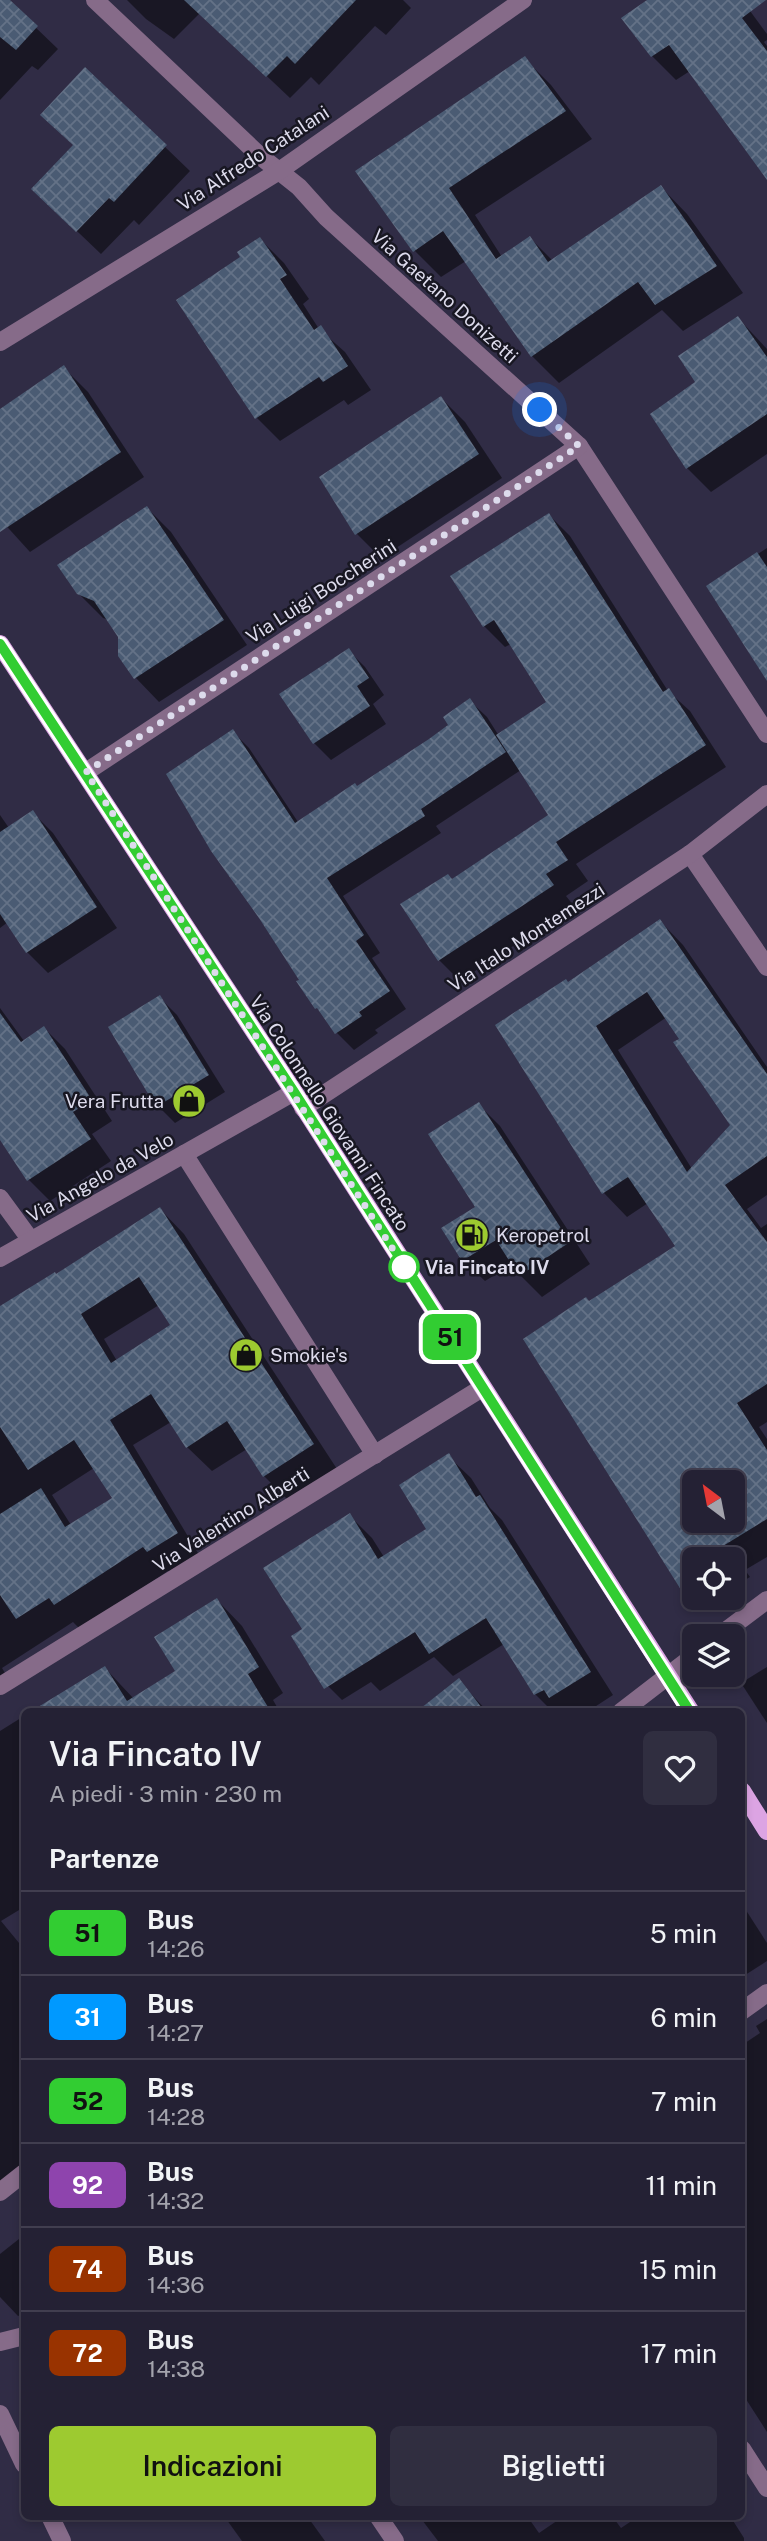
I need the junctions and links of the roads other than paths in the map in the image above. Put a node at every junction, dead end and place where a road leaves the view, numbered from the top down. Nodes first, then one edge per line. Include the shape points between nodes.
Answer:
1 (95, 0) edge
2 (517, 2) edge
3 (279, 171) junction
4 (0, 342) edge
5 (579, 446) junction
6 (0, 644) edge
7 (767, 734) edge
8 (86, 772) junction
9 (767, 794) edge
10 (690, 853) junction
11 (767, 967) edge
12 (298, 1100) junction
13 (184, 1154) junction
14 (0, 1198) edge
15 (30, 1239) junction
16 (0, 1258) edge
17 (482, 1388) junction
18 (375, 1455) junction
19 (767, 1600) edge
20 (735, 1624) edge
21 (682, 1665) edge
22 (667, 1676) junction
23 (0, 1686) edge
24 (626, 1708) edge
25 (688, 1708) edge
26 (745, 1796) edge
27 (767, 1831) edge
28 (767, 1993) edge
29 (745, 2009) edge
30 (21, 2175) edge
31 (0, 2192) edge
32 (21, 2337) edge
33 (0, 2342) edge
34 (0, 2414) edge
35 (745, 2454) edge
36 (21, 2458) edge
37 (767, 2488) edge
38 (52, 2520) edge
39 (381, 2520) edge
40 (62, 2541) edge
41 (395, 2541) edge

1 - 3 street, Via Gaetano Donizetti
2 - 3 street, Via Alfredo Catalani
3 - 4 street, Via Alfredo Catalani
3 - 5 street, Via Gaetano Donizetti
5 - 7 street, Via Gaetano Donizetti
5 - 8 street, Via Luigi Boccherini
6 - 8 main road, Via Colonnello Giovanni Fincato
8 - 12 main road, Via Colonnello Giovanni Fincato
9 - 10 street, Via Italo Montemezzi
10 - 11 street
10 - 12 street, Via Italo Montemezzi
12 - 13 street, Via Angelo da Velo
12 - 17 main road, Via Colonnello Giovanni Fincato
13 - 15 street, Via Angelo da Velo
13 - 18 street
14 - 15 street
15 - 16 street, Via Angelo da Velo
17 - 18 street, Via Valentino Alberti
17 - 22 main road, Via Colonnello Giovanni Fincato
18 - 23 street, Via Valentino Alberti
19 - 20 street
21 - 22 street
22 - 24 street
22 - 25 main road, Via Colonnello Giovanni Fincato
26 - 27 main road
28 - 29 street
30 - 31 street
32 - 33 street
34 - 36 street
35 - 37 street
38 - 40 street
39 - 41 street

